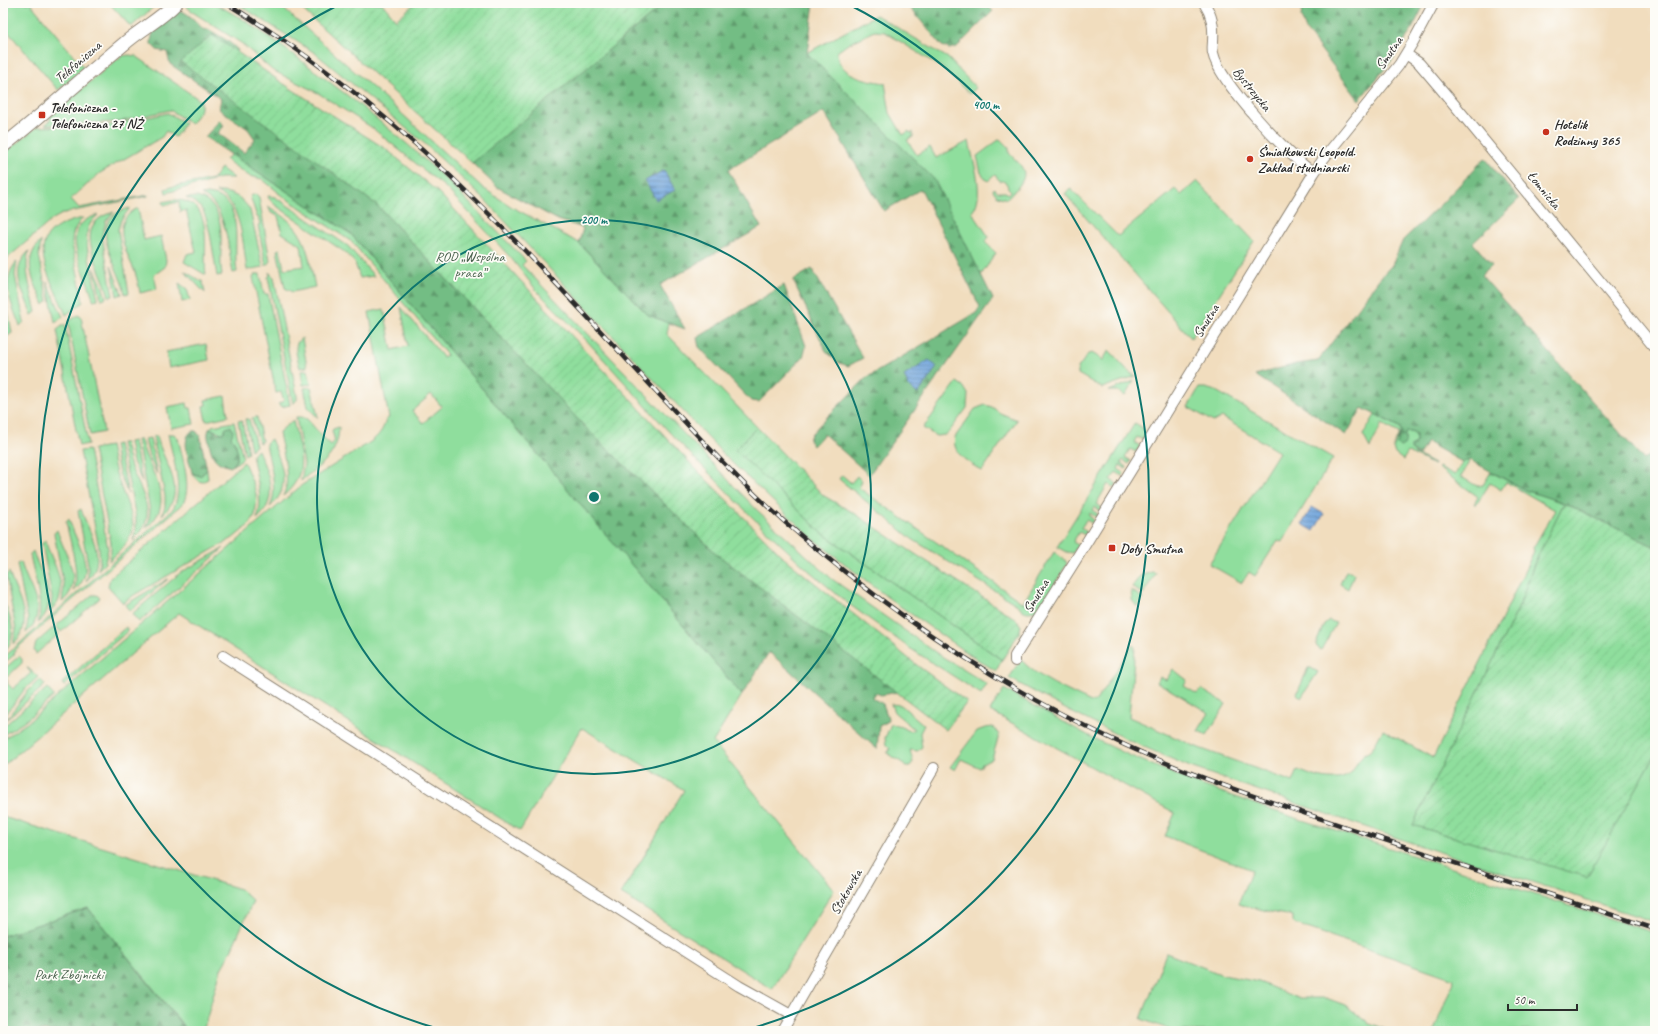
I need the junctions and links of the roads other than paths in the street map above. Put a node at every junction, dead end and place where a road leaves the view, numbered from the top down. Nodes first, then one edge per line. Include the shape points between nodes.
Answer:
1 (176, 3) edge
2 (1204, 3) edge
3 (1434, 3) edge
4 (1406, 54) junction
5 (3, 146) edge
6 (1314, 173) junction
7 (1655, 348) edge
8 (223, 656) dead end
9 (1015, 661) dead end
10 (934, 768) dead end
11 (791, 1015) junction
12 (782, 1031) edge

1 - 5 street, Telefoniczna
2 - 6 street, Bystrzycka via 1212,18 1213,53 1221,74 1279,142
3 - 4 street, Smutna
4 - 6 street, Smutna
4 - 7 street, Łomnicka via 1419,63 1458,109
6 - 9 street, Smutna via 1015,656
8 - 11 street via 739,986
10 - 11 street, Stokowska
11 - 12 street, Stokowska

